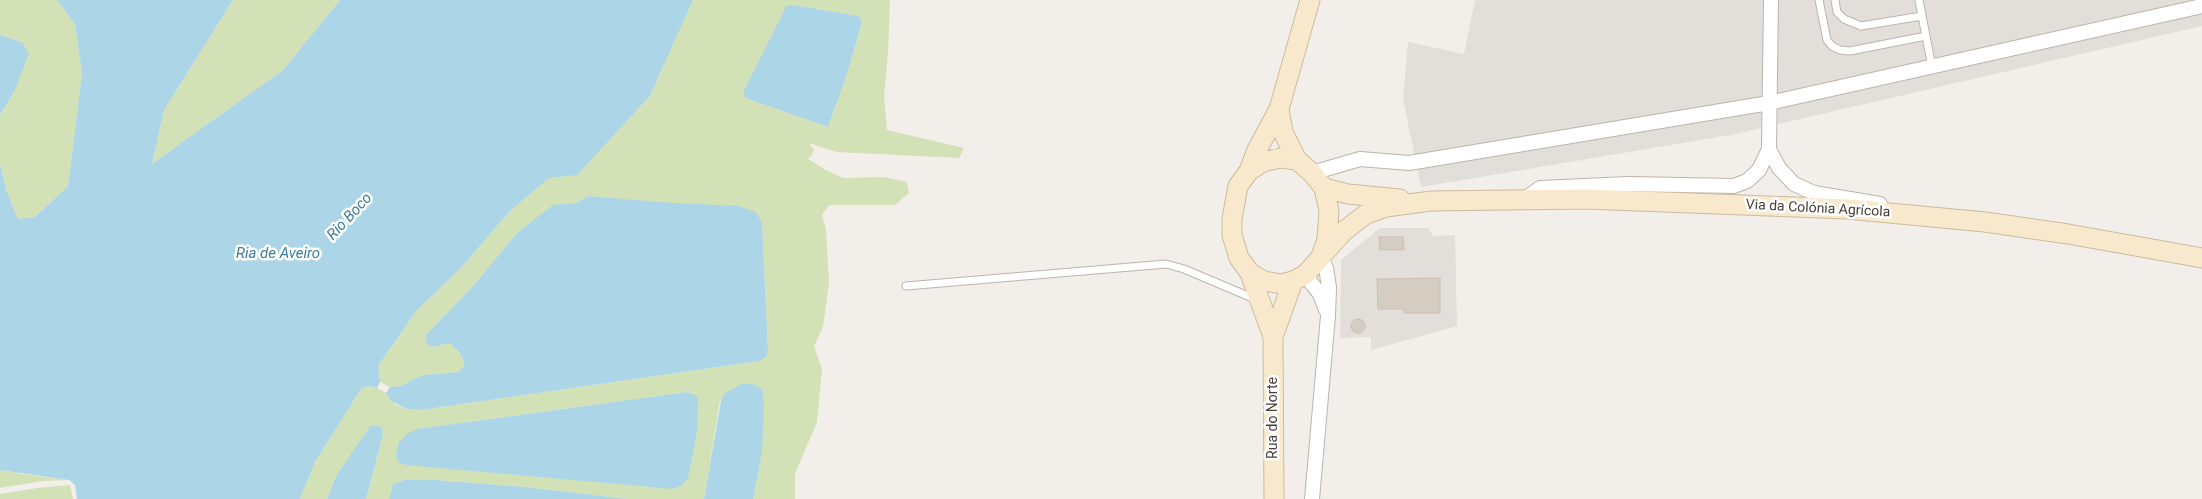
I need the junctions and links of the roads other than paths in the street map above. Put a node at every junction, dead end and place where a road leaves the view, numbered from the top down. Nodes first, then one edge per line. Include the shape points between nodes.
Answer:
1 (1310, 0) edge
2 (1771, 0) edge
3 (1819, 0) edge
4 (1836, 0) edge
5 (1919, 0) edge
6 (2202, 6) edge
7 (1922, 16) junction
8 (1926, 36) junction
9 (1932, 67) junction
10 (1769, 103) junction
11 (1279, 109) junction
12 (1769, 149) junction
13 (1297, 160) junction
14 (1249, 171) junction
15 (1312, 172) junction
16 (1324, 188) junction
17 (1525, 199) junction
18 (1432, 202) junction
19 (1985, 222) junction
20 (1322, 255) junction
21 (2202, 258) edge
22 (1250, 273) junction
23 (1299, 278) junction
24 (906, 286) dead end
25 (1260, 301) junction
26 (1328, 316) junction
27 (1273, 337) junction
28 (1274, 499) edge
29 (1312, 499) edge

1 - 11 main road
2 - 10 street
3 - 8 lane via 1827,40 1840,50 1850,51
4 - 7 lane via 1838,12 1844,19 1861,26
5 - 7 lane
6 - 9 street
7 - 8 lane
8 - 9 lane
9 - 10 street
10 - 12 street
10 - 15 street via 1409,163 1360,159
11 - 13 main road via 1283,132
11 - 14 main road via 1256,150
12 - 17 street via 1759,170 1747,181 1734,186 1628,184 1540,188
12 - 19 street via 1779,168 1794,184 1814,193
13 - 14 main road via 1280,158 1263,162
13 - 15 main road
14 - 22 main road via 1238,186 1232,235 1239,258
15 - 16 main road
16 - 18 main road, Via da Colónia Agrícola via 1348,194
16 - 20 main road via 1329,218
17 - 18 main road, Via da Colónia Agrícola
17 - 19 main road, Via da Colónia Agrícola via 1847,209
18 - 20 main road, Via da Colónia Agrícola via 1386,207 1366,214 1344,231
19 - 21 main road, Via da Colónia Agrícola
20 - 23 main road
20 - 26 street via 1328,275
22 - 23 main road via 1281,284
22 - 25 main road, Rua do Norte
23 - 26 street via 1320,294
23 - 27 main road, Rua do Norte
24 - 25 lane via 1166,264 1184,268
25 - 27 main road, Rua do Norte
26 - 29 street
27 - 28 main road, Rua do Norte

